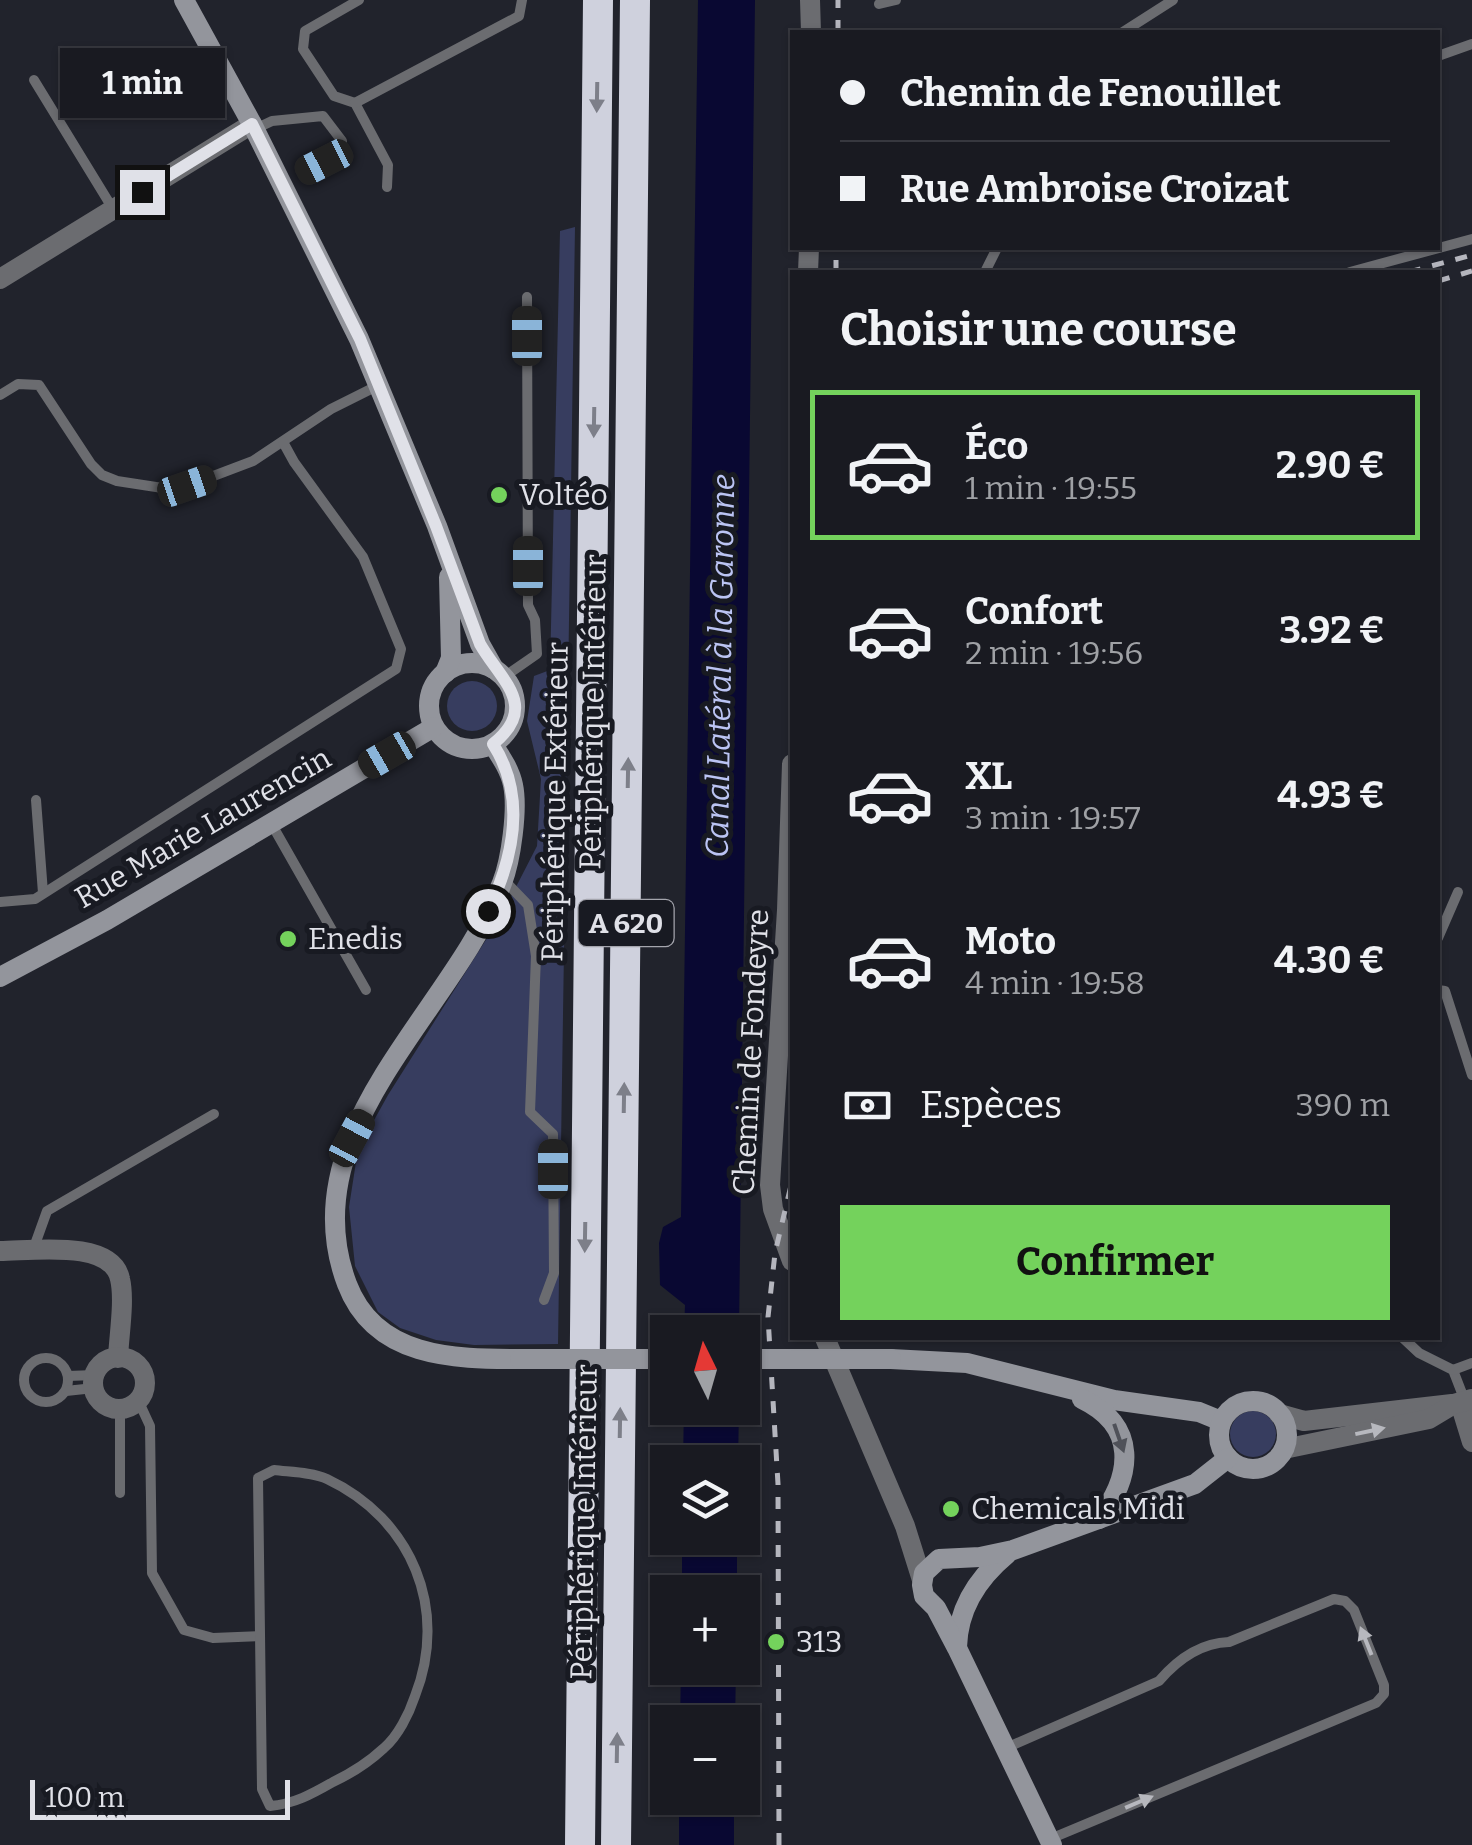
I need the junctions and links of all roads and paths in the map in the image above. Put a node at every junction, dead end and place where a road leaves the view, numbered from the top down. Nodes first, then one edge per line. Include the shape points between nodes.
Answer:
1 (184, 0) edge
2 (359, 0) edge
3 (522, 0) edge
4 (598, 0) edge
5 (635, 0) edge
6 (810, 0) edge
7 (896, 0) edge
8 (1172, 0) edge
9 (879, 4) dead end
10 (811, 30) edge
11 (1126, 30) edge
12 (1472, 44) edge
13 (1440, 55) edge
14 (34, 80) dead end
15 (334, 96) junction
16 (355, 103) junction
17 (323, 116) junction
18 (254, 126) junction
19 (306, 172) dead end
20 (387, 188) dead end
21 (114, 210) junction
22 (1472, 239) edge
23 (1440, 248) edge
24 (1431, 250) edge
25 (1357, 270) edge
26 (0, 279) edge
27 (527, 297) dead end
28 (379, 385) junction
29 (0, 395) edge
30 (284, 442) junction
31 (449, 560) junction
32 (445, 673) junction
33 (499, 673) junction
34 (434, 727) junction
35 (493, 744) junction
36 (36, 800) dead end
37 (271, 823) junction
38 (504, 879) junction
39 (1458, 892) dead end
40 (44, 893) junction
41 (0, 902) edge
42 (790, 906) edge
43 (1440, 933) edge
44 (0, 977) edge
45 (366, 990) dead end
46 (1440, 990) edge
47 (788, 1048) edge
48 (1472, 1076) edge
49 (214, 1114) dead end
50 (0, 1251) edge
51 (33, 1251) junction
52 (790, 1256) edge
53 (544, 1300) dead end
54 (826, 1340) edge
55 (1405, 1340) edge
56 (118, 1358) junction
57 (650, 1359) edge
58 (760, 1359) edge
59 (1472, 1363) edge
60 (1452, 1370) junction
61 (68, 1376) junction
62 (95, 1382) junction
63 (1054, 1384) junction
64 (66, 1390) junction
65 (1463, 1402) edge
66 (129, 1405) junction
67 (1280, 1414) junction
68 (1222, 1422) junction
69 (1472, 1442) edge
70 (1284, 1449) junction
71 (1228, 1458) junction
72 (120, 1493) dead end
73 (1099, 1519) junction
74 (906, 1526) junction
75 (1013, 1550) junction
76 (952, 1558) junction
77 (922, 1580) junction
78 (976, 1583) junction
79 (967, 1604) junction
80 (936, 1608) junction
81 (260, 1636) junction
82 (957, 1648) junction
83 (1003, 1749) junction
84 (1051, 1842) edge
85 (580, 1845) edge
86 (616, 1845) edge

1 - 18 street
2 - 15 lane via 304,31 303,49
3 - 16 lane via 519,16
4 -> 85 highway, Périphérique Extérieur / A 620
86 -> 5 highway, Périphérique Intérieur / A 620
6 - 10 street
7 - 9 lane
8 - 11 lane
12 - 13 lane
14 - 21 lane
15 - 16 lane
15 - 17 lane
16 - 20 lane via 388,164
17 - 18 lane
17 - 19 lane via 342,142 342,153
18 - 21 street
18 - 28 street
21 - 26 street
22 - 23 lane
24 - 25 lane
27 - 33 lane via 528,605 537,654
28 - 30 lane via 330,408
28 - 31 street
29 - 30 lane via 18,384 39,384 90,464 102,475 152,488 187,486
30 - 40 lane via 363,557 401,649 396,669
31 - 32 street via 451,658
31 - 33 street via 480,644
32 - 33 street via 474,663
32 - 34 street via 429,704
33 - 35 street via 516,706 513,721
34 - 35 street via 460,748
34 - 37 street, Rue Marie Laurencin
35 - 38 street via 513,787
36 - 40 lane
37 - 44 street, Rue Marie Laurencin
37 - 45 lane
38 - 53 lane via 528,905 536,956 530,1112 553,1134 554,1273
38 - 57 street, bridge via 342,1160 334,1214 340,1266 366,1318 414,1350 440,1356
39 - 43 lane
40 - 41 lane
42 - 47 street, Chemin de Fondeyre
46 - 48 lane
47 - 52 street, Chemin de Fondeyre via 770,1185
49 - 51 lane via 47,1211
50 - 51 street
51 - 56 street via 90,1251 111,1260 120,1278
54 - 74 street
55 - 60 lane
56 - 62 street via 102,1364
56 - 66 street via 142,1371 144,1392
58 - 63 street, bridge via 945,1360
59 - 60 lane
60 - 65 lane
61 - 62 lane
61 - 64 lane
61 - 64 lane via 61,1364 40,1358 23,1378 36,1400 48,1403
62 - 64 lane
62 - 66 street via 102,1403
63 - 68 street
63 -> 73 street via 1109,1415 1118,1430 1122,1479
65 - 67 street via 1304,1421
65 - 69 street
70 -> 65 street via 1429,1419
66 - 72 lane
66 - 81 lane via 150,1426 152,1574 184,1630 213,1638
67 - 68 street via 1264,1403 1245,1402
67 - 70 street
68 - 71 street via 1219,1441
70 - 71 street via 1256,1469
71 - 73 street via 1195,1484
73 - 75 street
74 - 76 street via 927,1547
74 - 77 street
75 - 76 street
75 - 78 street
76 - 77 street via 933,1562
76 - 78 street via 969,1566
77 - 80 street via 924,1596
78 - 79 street
79 - 80 street
79 - 82 street
80 - 82 street
81 - 81 lane via 258,1478 274,1470 323,1477 362,1500 410,1556 424,1590 429,1646 409,1713 387,1747 291,1804 270,1806 262,1789
82 - 83 street
83 - 84 street
84 -> 83 lane via 1376,1703 1384,1685 1354,1610 1334,1599 1216,1642 1176,1660 1159,1681

